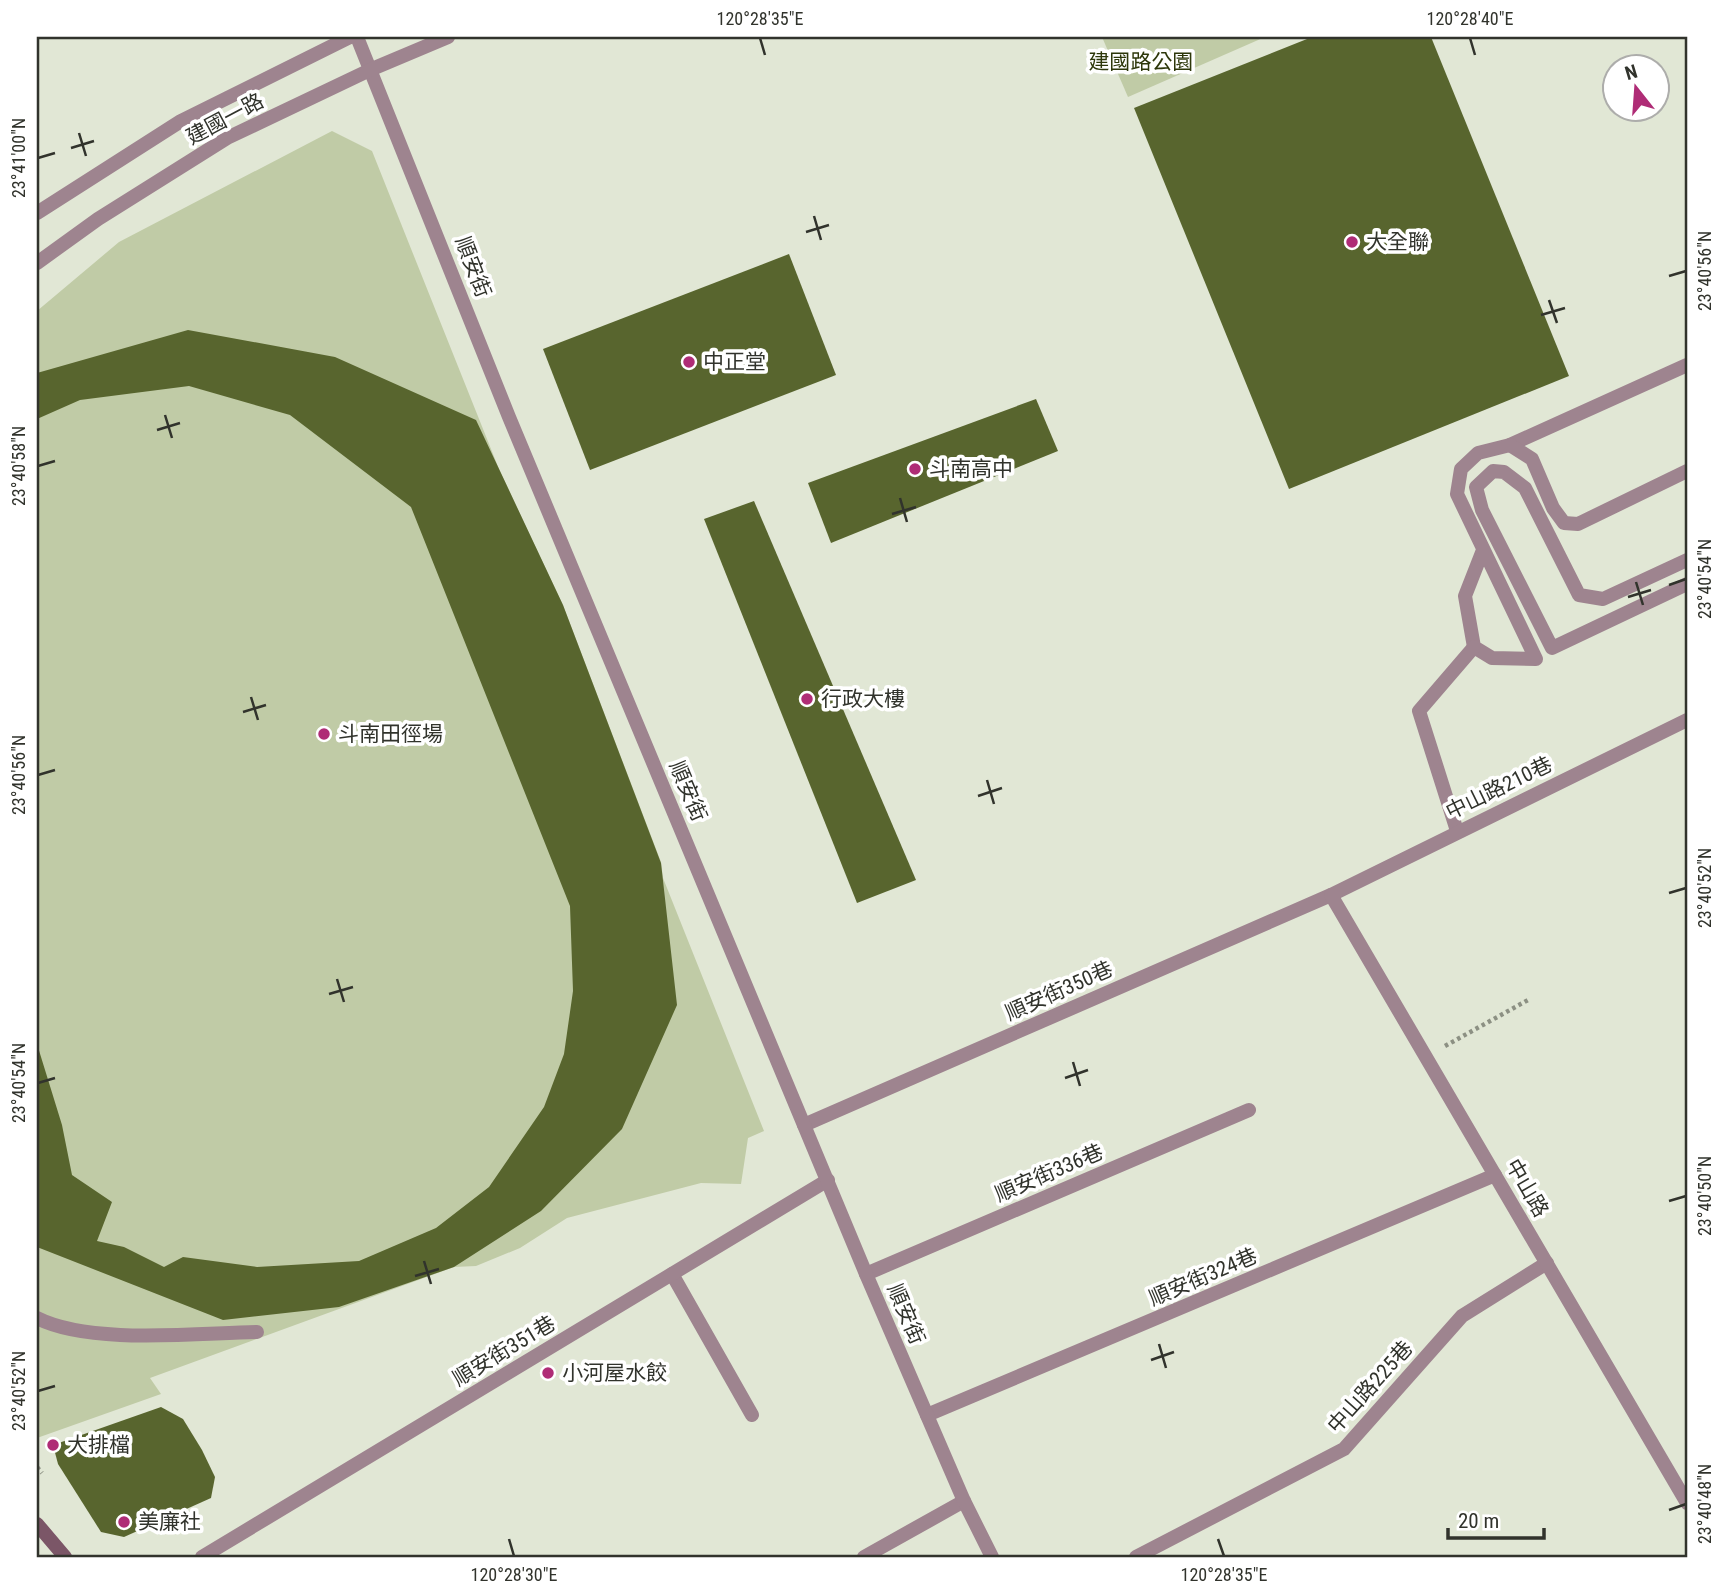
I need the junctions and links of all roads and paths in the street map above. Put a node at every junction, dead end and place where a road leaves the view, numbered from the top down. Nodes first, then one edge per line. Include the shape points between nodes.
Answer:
1 (351, 37) edge
2 (357, 37) edge
3 (448, 37) edge
4 (372, 69) junction
5 (37, 213) edge
6 (37, 263) edge
7 (1687, 365) edge
8 (1510, 445) junction
9 (1687, 471) edge
10 (1483, 550) junction
11 (1687, 560) edge
12 (1687, 584) edge
13 (1474, 647) junction
14 (1687, 720) edge
15 (1457, 831) junction
16 (1331, 895) junction
17 (1528, 1000) dead end
18 (1426, 1056) junction
19 (1249, 1110) dead end
20 (804, 1125) junction
21 (1495, 1175) junction
22 (828, 1180) junction
23 (1546, 1263) junction
24 (672, 1274) junction
25 (866, 1274) junction
26 (37, 1318) edge
27 (257, 1332) dead end
28 (752, 1415) dead end
29 (927, 1415) junction
30 (37, 1467) edge
31 (42, 1473) dead end
32 (964, 1501) junction
33 (1687, 1503) edge
34 (37, 1524) edge
35 (65, 1557) edge
36 (202, 1557) edge
37 (864, 1557) edge
38 (992, 1557) edge
39 (1136, 1557) edge

1 - 5 street, 建國一路 via 181,121
2 - 4 street, 順安街
3 - 4 street, 建國一路
4 - 6 street, 建國一路 via 227,138
4 - 20 street, 順安街 via 509,417
7 - 8 street
8 - 9 street via 1532,458 1564,523 1578,524
8 - 10 street via 1478,453 1461,469 1457,494
10 - 13 street via 1465,596
10 - 13 street via 1536,659 1492,658
11 - 12 street via 1603,599 1579,595 1525,488 1504,472 1493,471 1476,487 1482,510 1552,648
13 - 15 street via 1419,711
14 - 15 street, 中山路210巷
15 - 16 street, 中山路210巷
16 - 18 street, 中山路
16 - 20 street, 順安街350巷
17 - 18 path
18 - 21 street, 中山路
19 - 25 street, 順安街336巷
20 - 22 street, 順安街
21 - 23 street, 中山路
21 - 29 street, 順安街324巷
22 - 24 street, 順安街351巷
22 - 25 street, 順安街
23 - 33 street, 中山路
23 - 39 street, 中山路225巷 via 1462,1316 1345,1449
24 - 28 street
24 - 36 street, 順安街351巷
25 - 29 street, 順安街
26 - 27 street via 104,1334
29 - 32 street, 順安街
30 - 31 path
32 - 37 street
32 - 38 street, 順安街
34 - 35 main road

